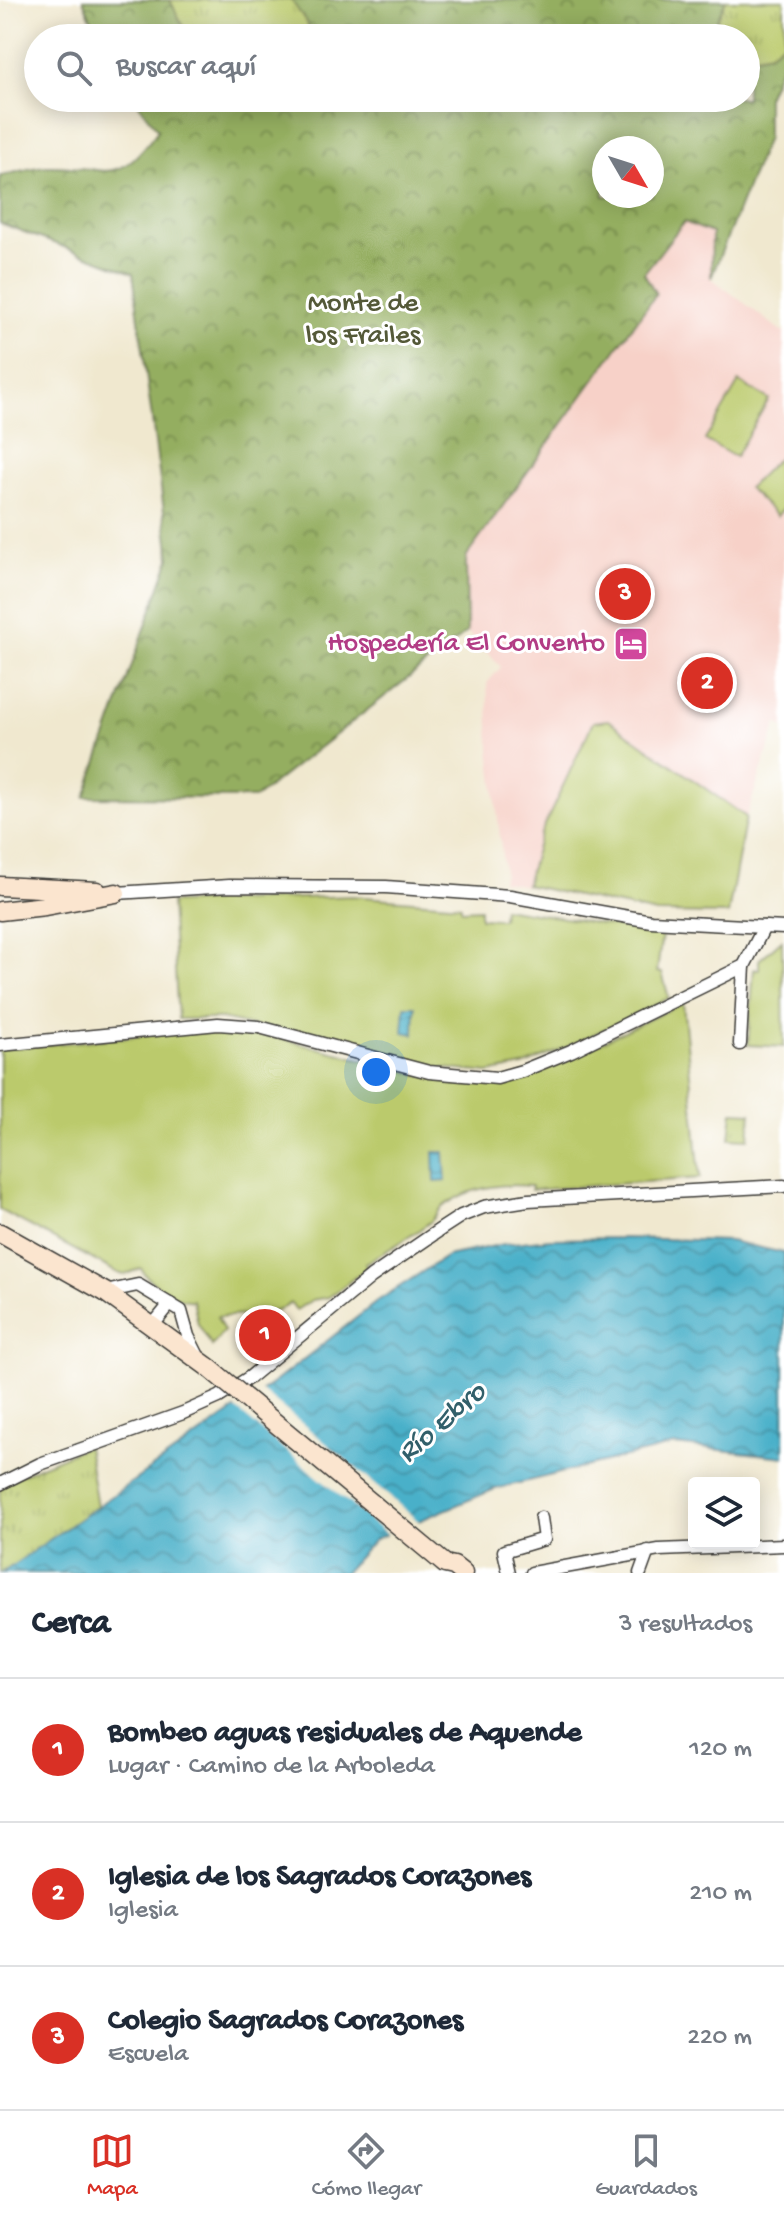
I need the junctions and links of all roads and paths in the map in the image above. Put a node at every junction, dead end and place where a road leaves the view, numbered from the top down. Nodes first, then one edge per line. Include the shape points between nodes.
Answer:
1 (0, 886) edge
2 (116, 893) junction
3 (0, 911) edge
4 (764, 927) junction
5 (784, 928) edge
6 (744, 966) junction
7 (740, 1044) dead end
8 (0, 1045) edge
9 (784, 1186) edge
10 (0, 1233) edge
11 (105, 1292) junction
12 (150, 1292) junction
13 (170, 1304) junction
14 (137, 1314) junction
15 (153, 1325) junction
16 (204, 1364) junction
17 (0, 1484) edge
18 (541, 1518) dead end
19 (784, 1545) edge
20 (648, 1551) junction
21 (448, 1569) edge
22 (463, 1573) edge
23 (509, 1573) edge
24 (532, 1573) edge
25 (640, 1573) edge

1 - 2 main road
2 - 3 main road
2 - 4 street via 229,886 386,887 510,896 651,921
4 - 5 street
4 - 6 street
6 - 7 street
6 - 8 street via 571,1051 497,1078 429,1072 259,1027 218,1024
9 - 17 street via 528,1200 467,1214 371,1277 219,1397
10 - 11 main road
11 - 12 street via 138,1285
11 - 14 main road
12 - 13 street
12 - 14 street
13 - 15 street
13 - 16 street via 181,1311
14 - 15 main road
15 - 16 main road
16 - 21 main road, bridge
18 - 23 street via 544,1539 504,1551
19 - 20 street
20 - 24 street
20 - 25 street
21 - 22 main road via 454,1566

